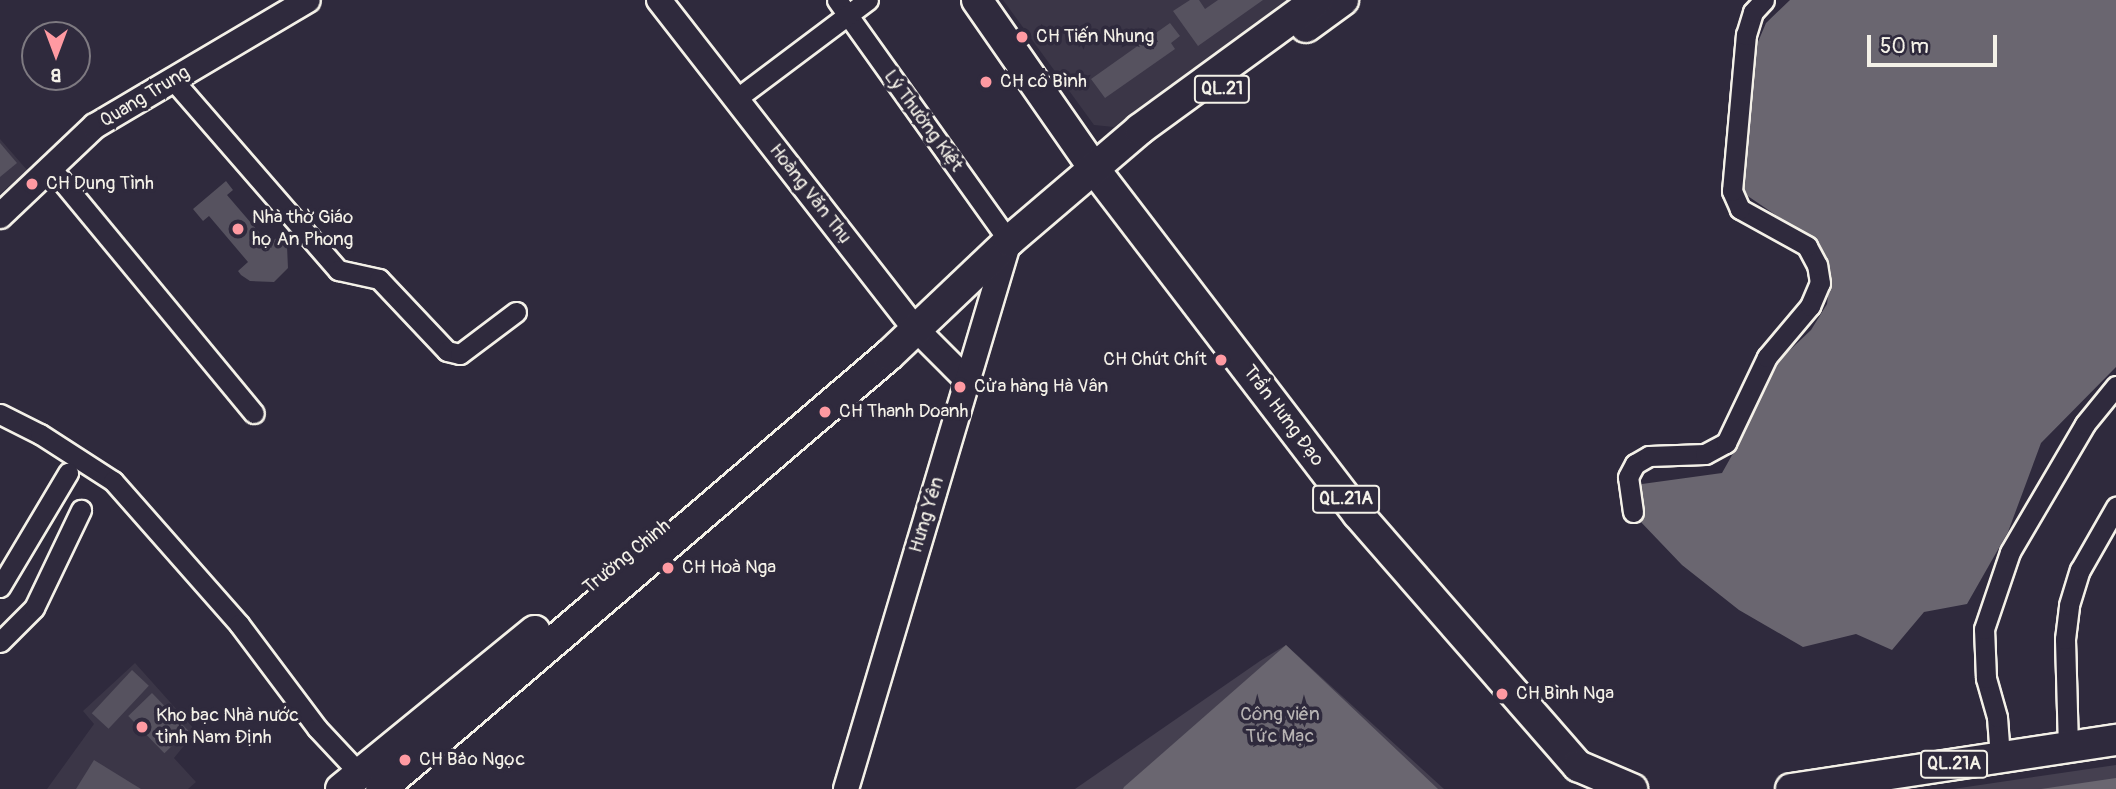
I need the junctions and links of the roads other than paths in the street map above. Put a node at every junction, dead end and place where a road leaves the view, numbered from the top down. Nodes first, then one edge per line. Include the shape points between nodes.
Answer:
1 (308, 0) edge
2 (659, 0) edge
3 (837, 0) edge
4 (868, 0) edge
5 (977, 0) edge
6 (1317, 0) edge
7 (1343, 0) edge
8 (1764, 0) edge
9 (849, 17) junction
10 (173, 80) junction
11 (736, 99) junction
12 (51, 168) junction
13 (1095, 170) junction
14 (0, 216) edge
15 (1009, 241) junction
16 (516, 312) dead end
17 (914, 327) junction
18 (968, 381) junction
19 (2116, 386) edge
20 (254, 413) dead end
21 (0, 414) edge
22 (68, 473) dead end
23 (2116, 507) edge
24 (81, 510) dead end
25 (1633, 512) dead end
26 (0, 587) edge
27 (0, 642) edge
28 (2116, 740) edge
29 (2068, 747) junction
30 (2000, 757) junction
31 (364, 785) edge
32 (846, 789) edge
33 (1632, 789) edge
34 (1791, 789) edge

1 - 10 street, Quang Trung
2 - 11 street, Hoàng Văn Thụ
3 - 9 street, Lý Thường Kiệt
4 - 9 street
5 - 13 main road, Trần Hưng Đạo
6 - 13 main road, Trường Chinh / QL.21 via 1140,130
7 - 13 main road, Trường Chinh / QL.21 via 1147,145
8 - 25 street via 1746,35 1732,191 1741,209 1807,246 1820,283 1810,306 1767,357 1726,443 1705,454 1649,456 1635,464 1628,477
9 - 11 street
9 - 15 street, Lý Thường Kiệt
10 - 12 street, Quang Trung via 94,126
10 - 16 street via 338,270 380,279 447,351 460,354
11 - 17 street, Hoàng Văn Thụ
12 - 14 street, Quang Trung
12 - 20 street
13 - 15 main road, Trường Chinh
13 - 33 main road, Trần Hưng Đạo / QL.21A via 1358,514 1532,717 1578,766
15 - 17 main road, Trường Chinh
15 - 18 street, Hưng Yên
17 - 18 street, Hoàng Văn Thụ
17 - 31 main road, Trường Chinh via 889,355
18 - 32 street, Hưng Yên
19 - 30 street via 2085,424 2010,552 1984,629 1986,678 1997,717
21 - 31 street via 113,481 239,624
22 - 26 street
23 - 29 street via 2080,570 2069,605 2065,639
24 - 27 street via 34,608
28 - 29 main road, QL.21A
29 - 30 main road, QL.21A
30 - 34 main road, QL.21A

